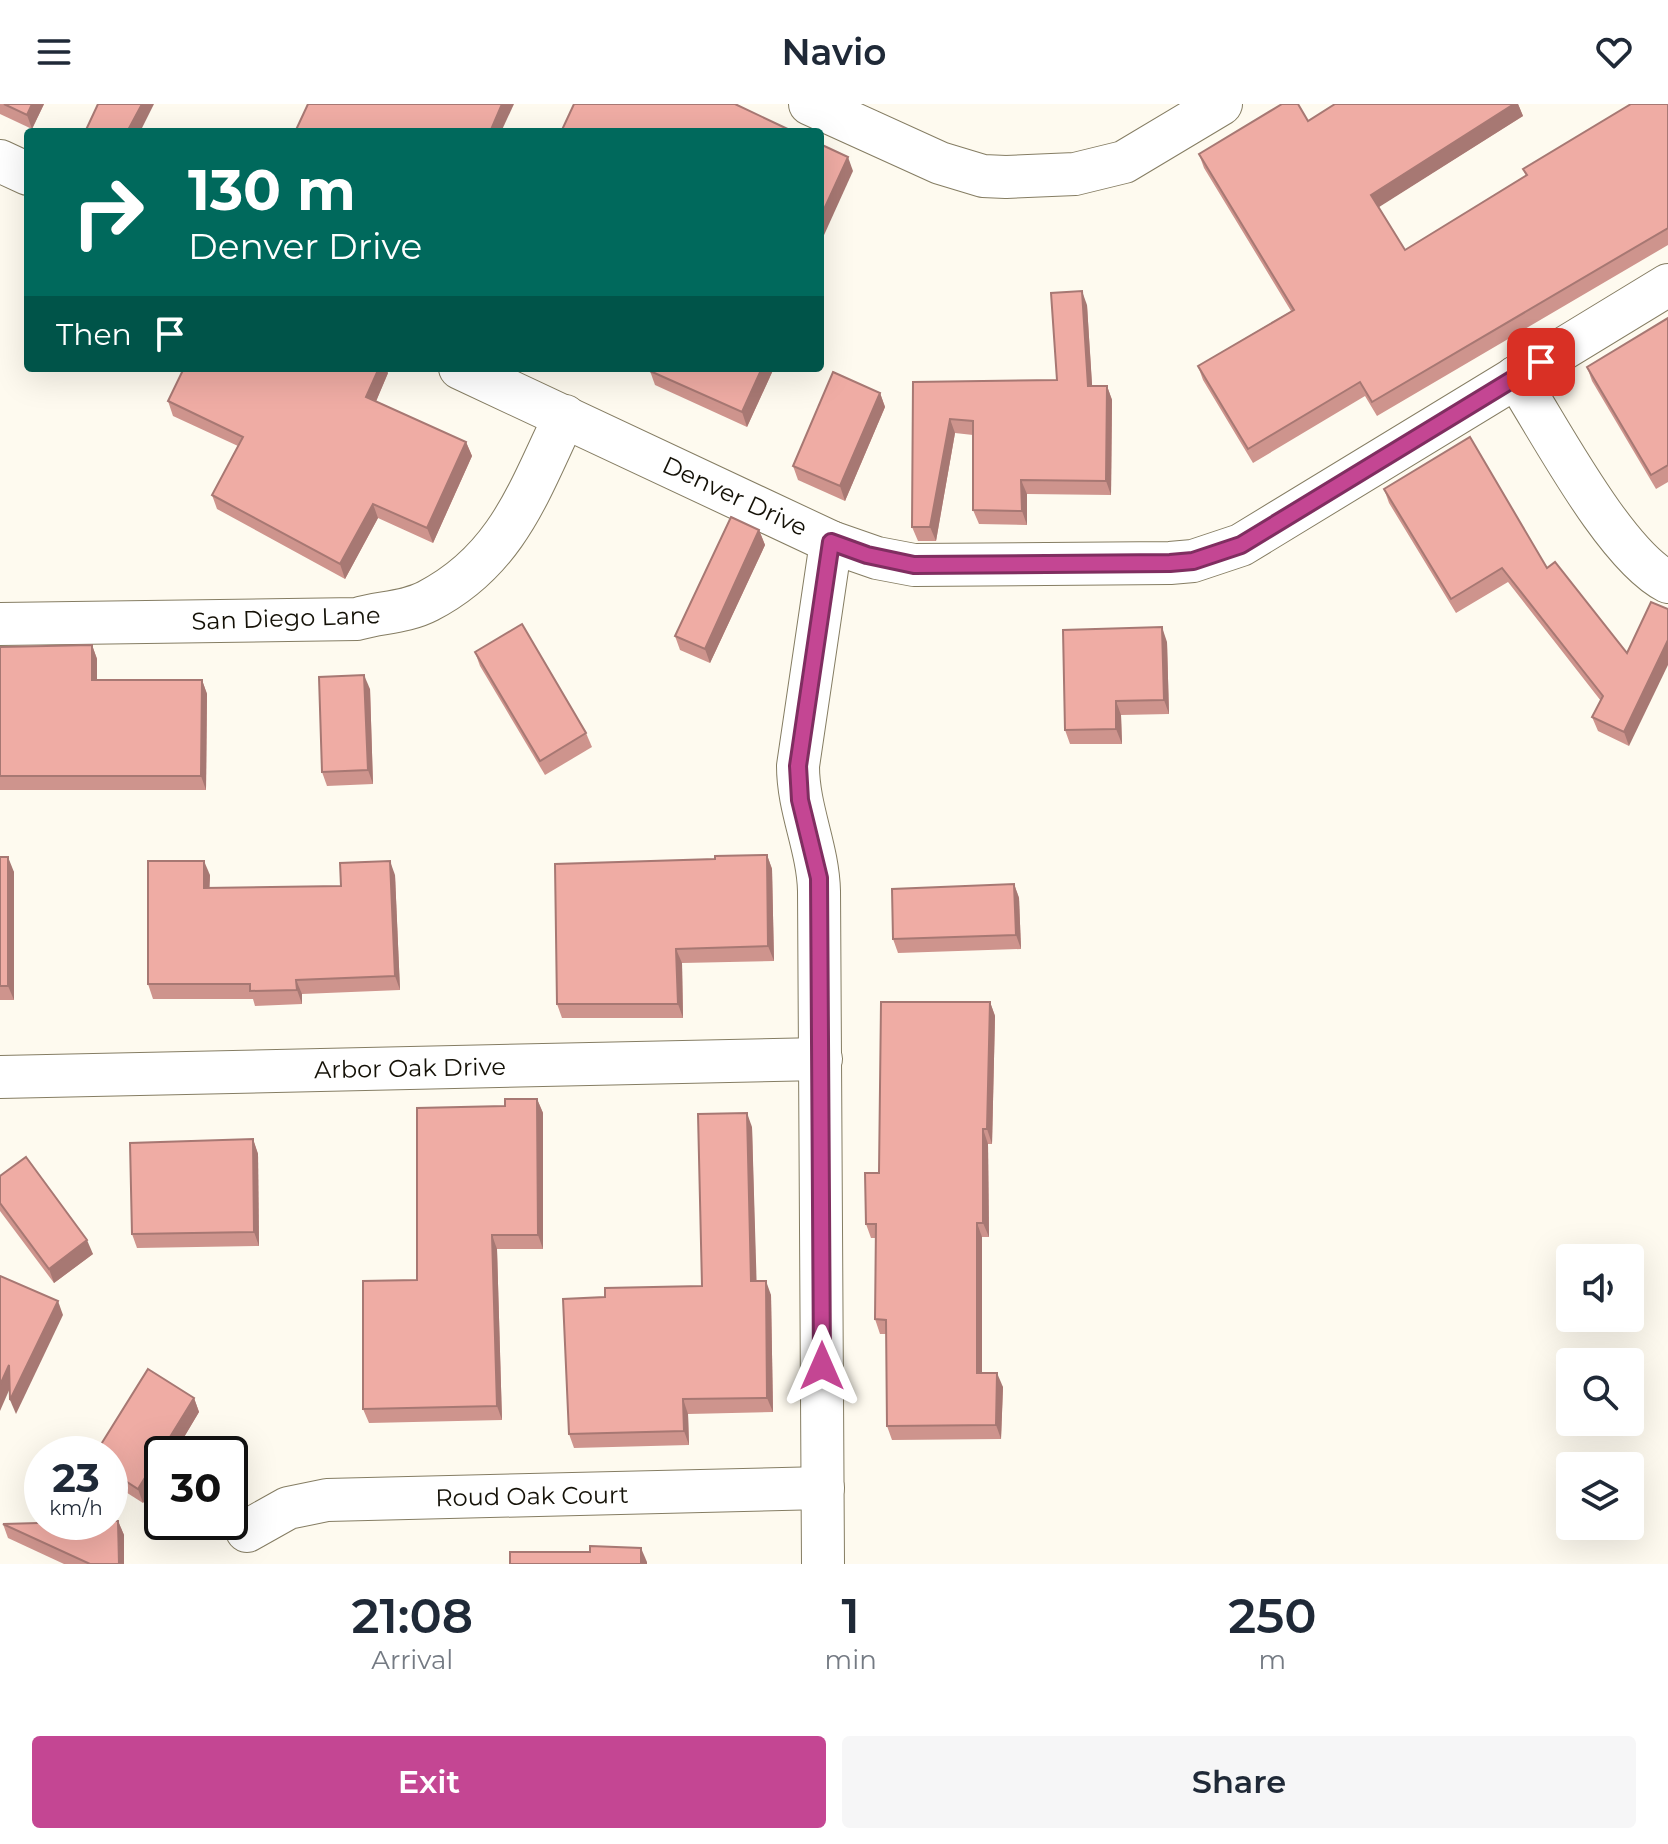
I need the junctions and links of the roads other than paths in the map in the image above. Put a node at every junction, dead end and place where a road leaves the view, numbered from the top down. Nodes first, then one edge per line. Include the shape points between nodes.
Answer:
1 (810, 104) edge
2 (1221, 104) edge
3 (0, 161) edge
4 (24, 172) edge
5 (1668, 285) edge
6 (469, 372) edge
7 (1516, 377) junction
8 (565, 416) junction
9 (831, 542) junction
10 (1668, 582) edge
11 (0, 624) edge
12 (821, 1059) junction
13 (0, 1077) edge
14 (823, 1488) junction
15 (248, 1530) edge
16 (823, 1564) edge

1 - 2 street via 940,163 1006,177 1075,174 1124,162
3 - 4 street
5 - 7 street, Denver Drive
6 - 8 street, Denver Drive
7 - 9 street, Denver Drive via 1241,545 1193,561 914,565
7 - 10 street via 1615,533
8 - 9 street, Denver Drive
8 - 11 street, San Diego Lane via 520,512 491,555 417,605 357,619
9 - 12 street via 798,766 800,800 819,878
12 - 13 street, Arbor Oak Drive
12 - 14 street
14 - 15 street, Roud Oak Court via 327,1500 288,1508
14 - 16 street

